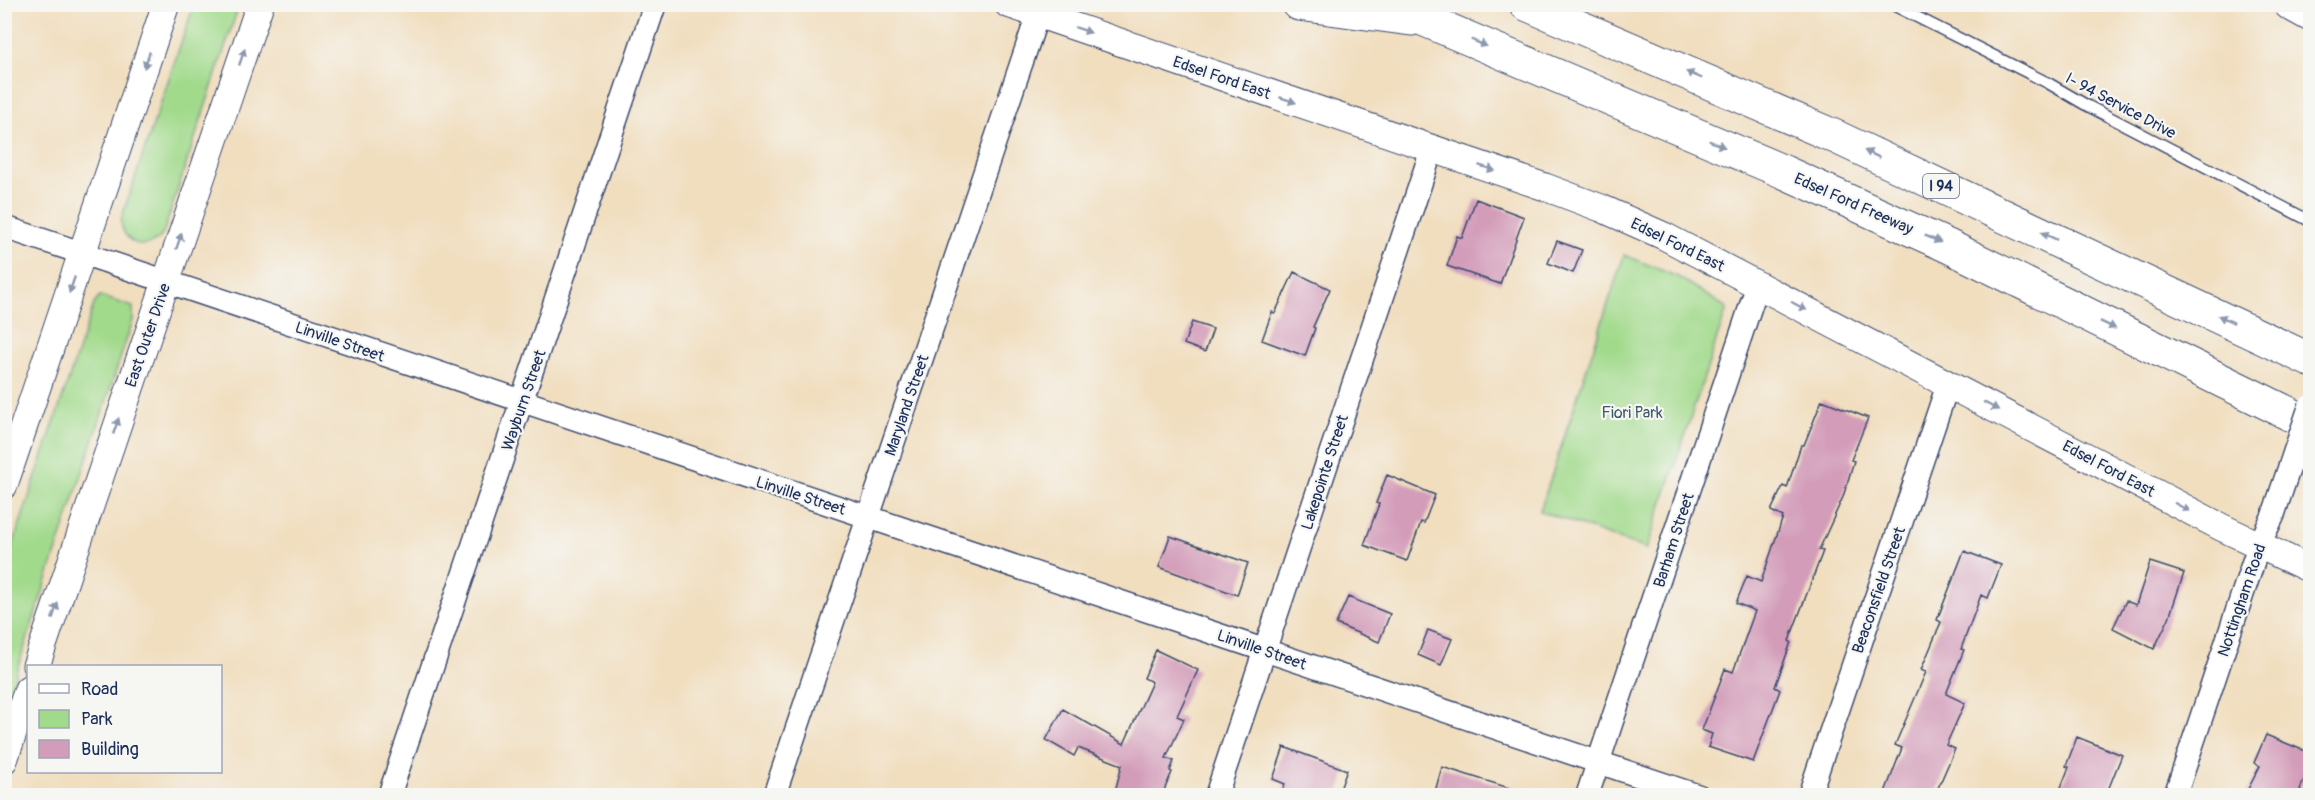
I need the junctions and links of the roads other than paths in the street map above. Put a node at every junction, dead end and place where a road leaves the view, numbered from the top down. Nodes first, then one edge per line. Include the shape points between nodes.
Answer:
1 (166, 4) edge
2 (260, 4) edge
3 (655, 4) edge
4 (1008, 4) edge
5 (1299, 4) edge
6 (1387, 4) edge
7 (1526, 4) edge
8 (1552, 4) edge
9 (1891, 4) edge
10 (2290, 4) edge
11 (1038, 14) junction
12 (2310, 15) edge
13 (1425, 21) junction
14 (1600, 35) junction
15 (1432, 149) junction
16 (2310, 221) edge
17 (4, 227) edge
18 (82, 253) junction
19 (165, 282) junction
20 (1758, 284) junction
21 (2310, 360) edge
22 (1948, 384) junction
23 (522, 402) junction
24 (2310, 406) edge
25 (2310, 424) edge
26 (4, 485) edge
27 (868, 517) junction
28 (2259, 545) junction
29 (2310, 570) edge
30 (1265, 649) junction
31 (36, 665) edge
32 (27, 692) edge
33 (4, 760) edge
34 (1599, 762) junction
35 (389, 795) edge
36 (774, 795) edge
37 (1216, 795) edge
38 (1587, 795) edge
39 (1699, 795) edge
40 (1809, 795) edge
41 (2175, 795) edge

1 -> 18 street
19 -> 2 street, East Outer Drive
3 - 23 street, Wayburn Street
4 - 11 street, Edsel Ford East
5 - 13 highway
6 - 13 highway, Edsel Ford Freeway
7 - 14 highway, I 94
8 - 14 highway
9 - 16 lane, I- 94 Service Drive
10 - 12 main road
11 -> 15 street, Edsel Ford East
11 - 27 street, Maryland Street
13 -> 25 highway, Edsel Ford Freeway via 1784,172 1948,246
21 -> 14 highway, I 94 via 1836,137
15 -> 20 street, Edsel Ford East via 1601,208
15 - 30 street, Lakepointe Street
17 - 18 street, Linville Street
18 - 19 street, Linville Street
18 -> 26 street
19 - 23 street, Linville Street
31 -> 19 street, East Outer Drive
20 -> 22 street, Edsel Ford East
20 - 34 street, Barham Street
22 -> 28 street, Edsel Ford East
22 - 40 street, Beaconsfield Street
23 - 27 street, Linville Street
23 - 35 street, Wayburn Street
24 - 28 street, Nottingham Road, bridge via 2273,516
27 - 30 street, Linville Street
27 - 36 street, Maryland Street
28 - 29 street, Edsel Ford East
28 - 41 street, Nottingham Road
30 - 34 street, Linville Street
30 - 37 street, Lakepointe Street
32 - 33 street
34 - 38 street, Barham Street
34 - 39 street, Linville Street

